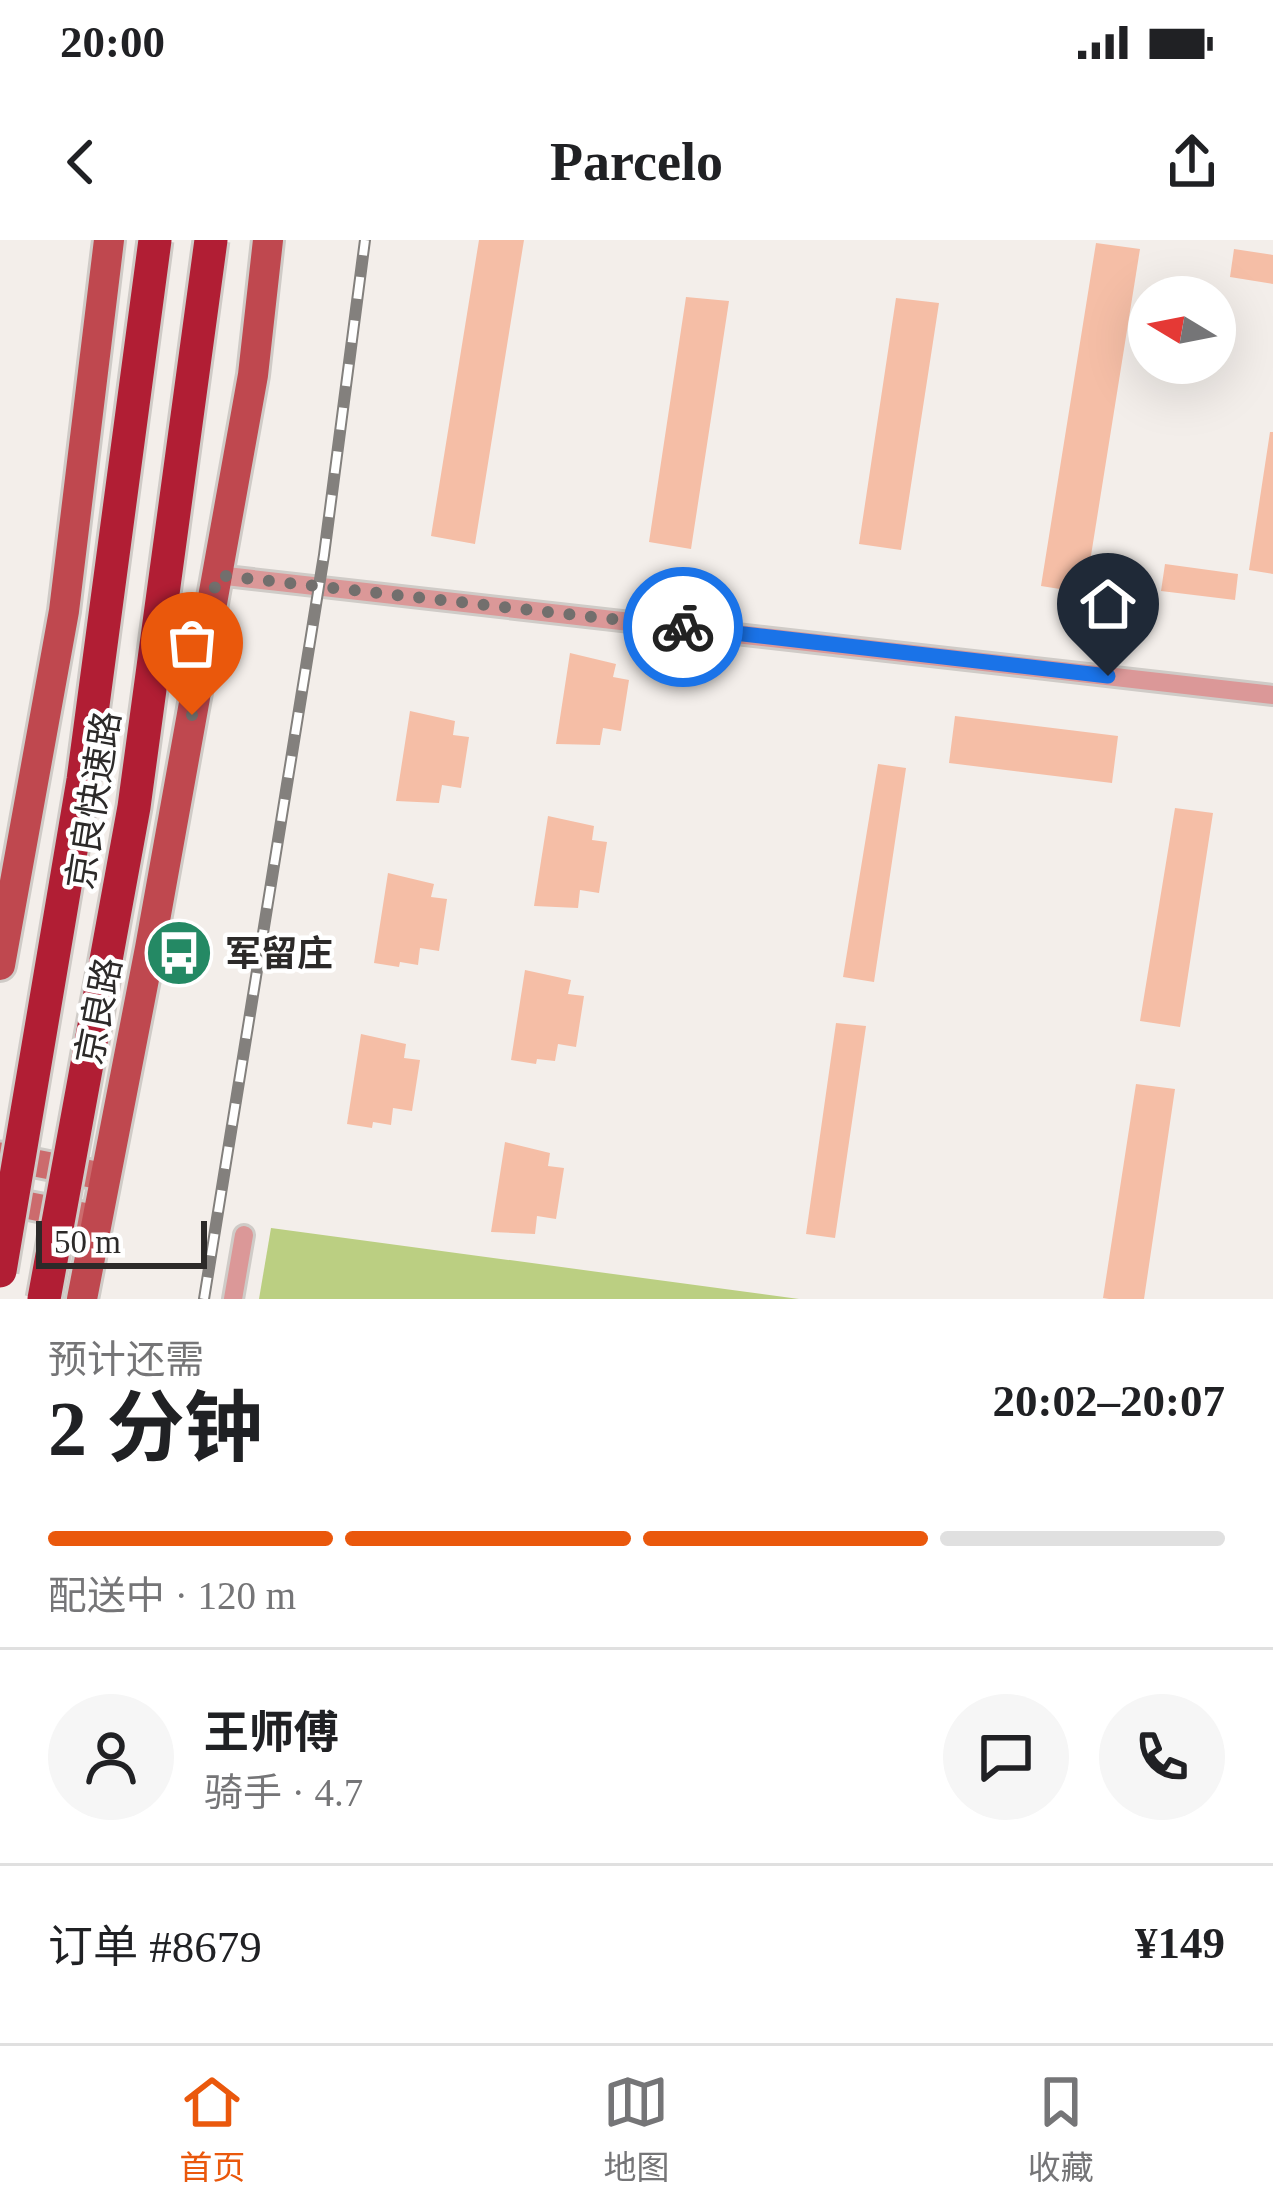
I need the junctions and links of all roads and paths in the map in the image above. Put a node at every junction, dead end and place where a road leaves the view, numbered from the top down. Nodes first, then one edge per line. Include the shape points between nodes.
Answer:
1 (109, 240) edge
2 (155, 240) edge
3 (211, 240) edge
4 (268, 240) edge
5 (217, 575) junction
6 (1273, 695) edge
7 (0, 965) edge
8 (0, 1156) edge
9 (106, 1177) junction
10 (0, 1199) edge
11 (98, 1219) junction
12 (244, 1235) dead end
13 (0, 1271) edge
14 (44, 1299) edge
15 (82, 1299) edge
16 (232, 1299) edge

1 - 7 main road via 64,611
2 - 13 highway, 京良快速路, bridge via 83,780
3 - 14 highway, 京良快速路, bridge via 134,807
4 - 5 main road, 京良路
5 - 6 street
5 - 9 main road, 京良路
8 - 9 street
9 - 11 main road, 京良路
10 - 11 street
11 - 15 main road, 京良路
12 - 16 street

